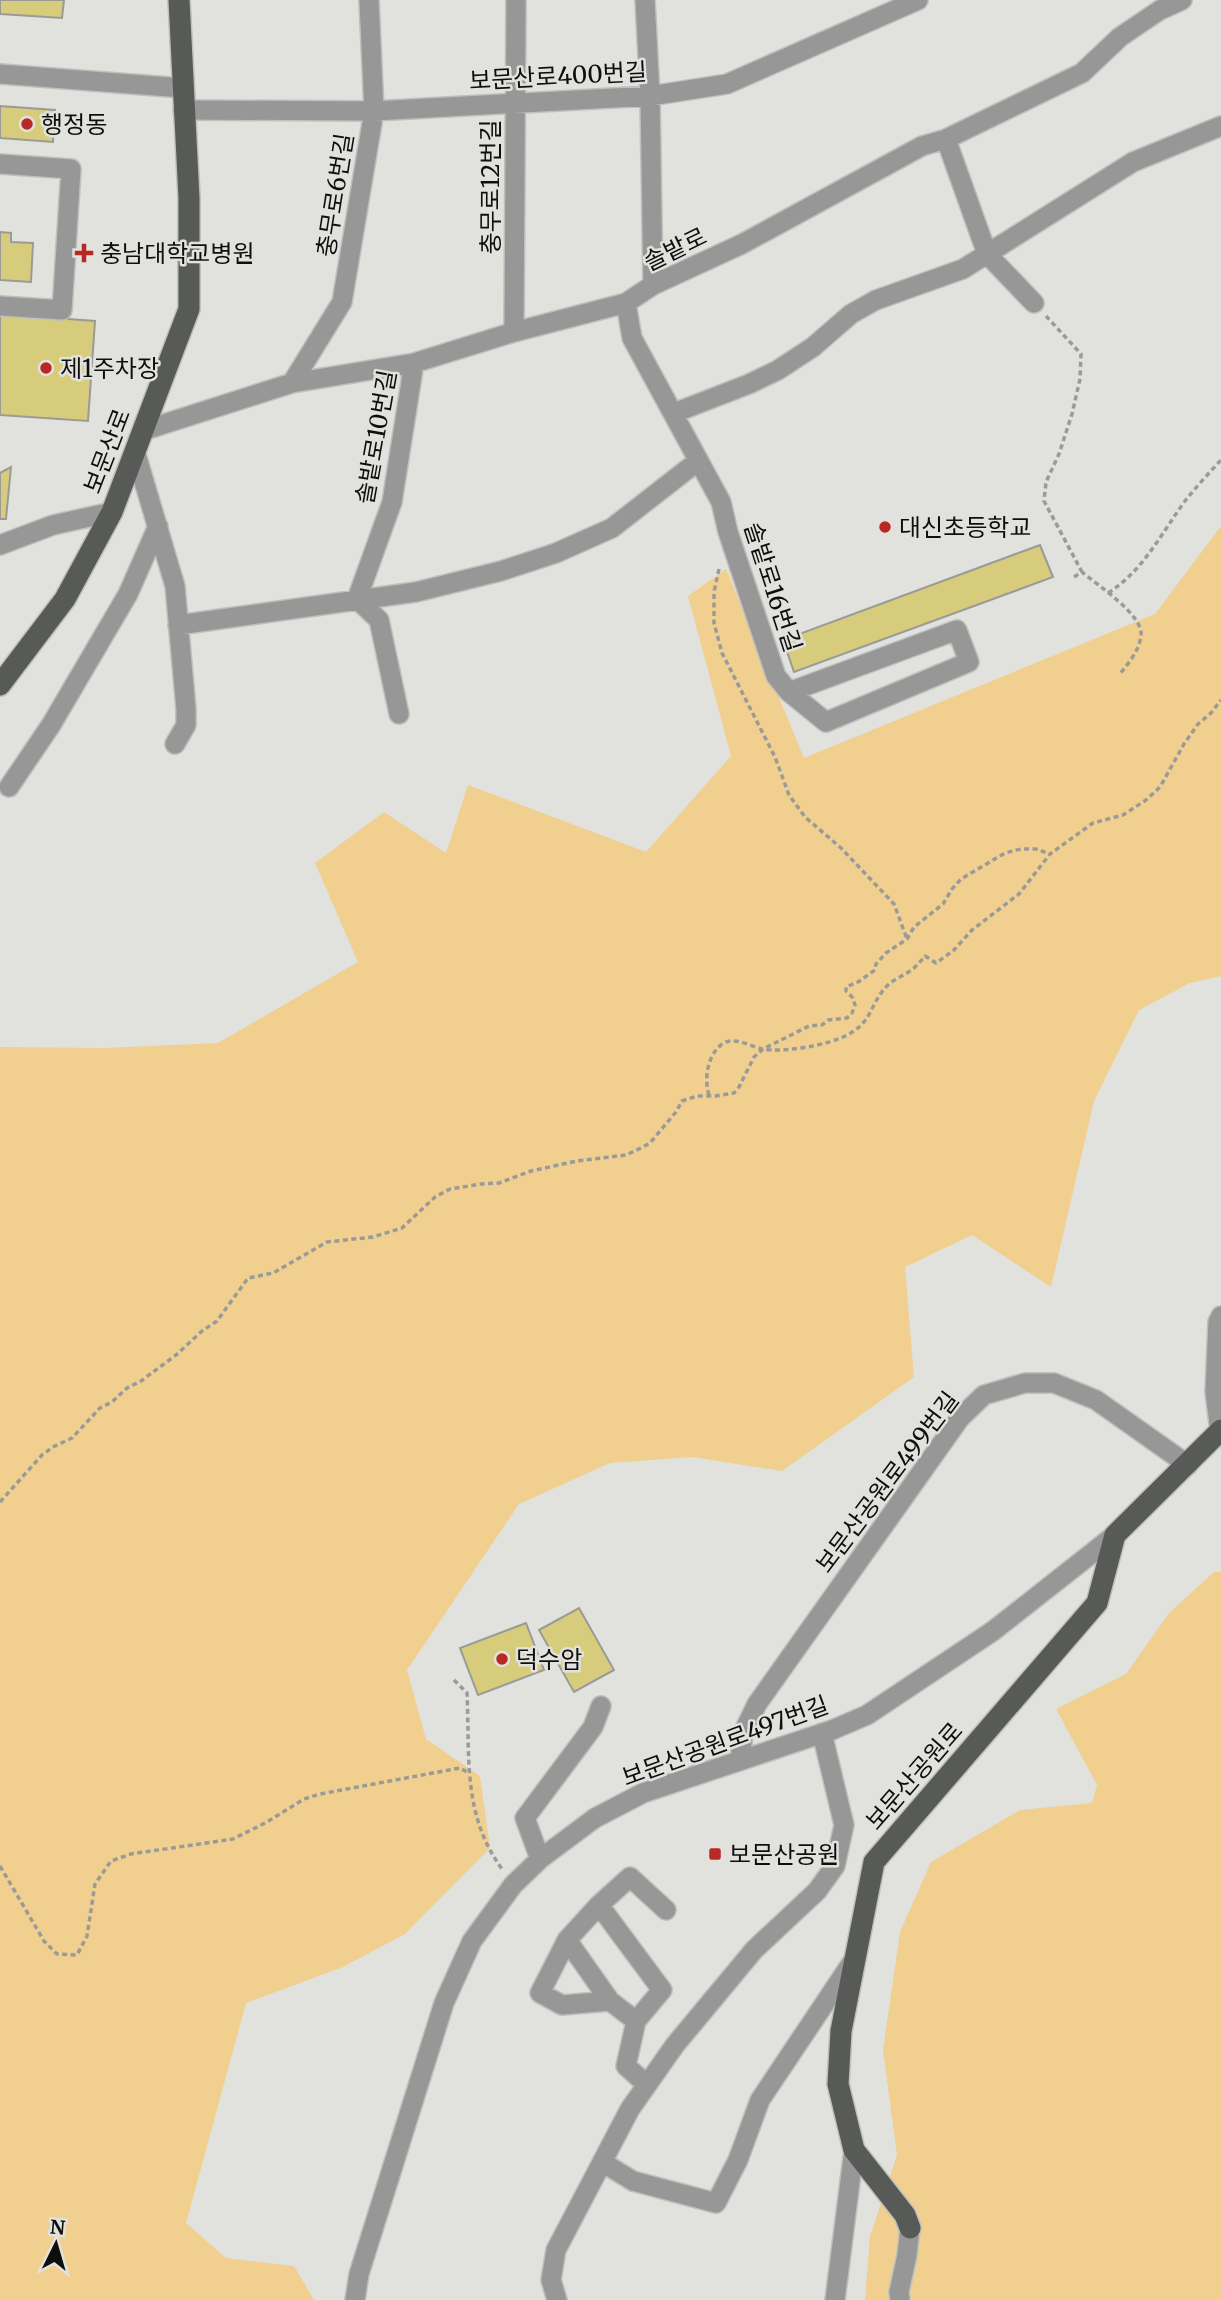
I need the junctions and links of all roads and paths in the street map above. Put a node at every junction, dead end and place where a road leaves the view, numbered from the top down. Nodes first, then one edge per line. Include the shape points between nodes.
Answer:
1 (179, 0) edge
2 (369, 0) edge
3 (516, 0) edge
4 (645, 0) edge
5 (918, 0) edge
6 (1182, 0) edge
7 (0, 74) edge
8 (183, 88) junction
9 (650, 96) junction
10 (514, 104) junction
11 (183, 110) junction
12 (374, 111) junction
13 (1221, 126) edge
14 (946, 139) junction
15 (0, 164) edge
16 (987, 254) junction
17 (653, 285) junction
18 (626, 303) junction
19 (1034, 303) joint
20 (0, 306) edge
21 (514, 332) junction
22 (414, 363) junction
23 (292, 383) junction
24 (674, 413) junction
25 (142, 431) junction
26 (135, 451) junction
27 (1221, 460) edge
28 (698, 461) junction
29 (112, 512) junction
30 (158, 526) junction
31 (0, 545) edge
32 (719, 568) dead end
33 (1082, 572) junction
34 (1074, 577) dead end
35 (1108, 593) junction
36 (357, 599) junction
37 (178, 625) junction
38 (1119, 675) dead end
39 (0, 685) edge
40 (789, 692) junction
41 (1221, 700) edge
42 (399, 714) dead end
43 (175, 744) dead end
44 (9, 787) dead end
45 (1050, 854) junction
46 (906, 940) junction
47 (762, 1049) junction
48 (709, 1095) junction
49 (1221, 1316) edge
50 (1221, 1431) edge
51 (1188, 1465) junction
52 (0, 1502) edge
53 (1115, 1535) junction
54 (454, 1680) dead end
55 (601, 1706) dead end
56 (822, 1733) junction
57 (740, 1761) junction
58 (469, 1773) junction
59 (540, 1859) junction
60 (0, 1866) edge
61 (513, 1885) junction
62 (599, 1905) junction
63 (666, 1910) dead end
64 (567, 1940) junction
65 (853, 1961) junction
66 (610, 2001) junction
67 (636, 2021) junction
68 (647, 2085) junction
69 (855, 2150) junction
70 (602, 2162) junction
71 (910, 2228) joint
72 (355, 2300) edge
73 (557, 2300) edge
74 (835, 2300) edge
75 (900, 2300) edge

1 - 8 main road, 보문산로
2 - 12 street, 충무로6번길
3 - 10 street, 충무로12번길
4 - 9 street
5 - 9 street, 보문산로400번길 via 727,83
6 - 14 street, 솔밭로 via 1120,37 1082,73
7 - 8 street
8 - 11 main road, 보문산로
9 - 10 street, 보문산로400번길
9 - 17 street
10 - 12 street, 보문산로400번길
10 - 21 street, 충무로12번길
11 - 12 street, 보문산로400번길
11 - 25 main road, 보문산로 via 189,309
12 - 23 street, 충무로6번길 via 342,302
13 - 16 street via 1133,162
14 - 16 street
14 - 17 street, 솔밭로 via 922,146 742,244
15 - 20 street via 71,169 62,310
16 - 19 street
16 - 24 street via 963,269 876,300 850,314 778,370
17 - 18 street, 솔밭로
18 - 21 street, 솔밭로
18 - 24 street, 솔밭로16번길 via 632,338
19 - 33 path via 1081,354 1072,414 1046,482 1044,501
21 - 22 street, 솔밭로
22 - 23 street, 솔밭로
22 - 36 street, 솔밭로10번길 via 392,502
23 - 25 street, 솔밭로
24 - 28 street, 솔밭로16번길
25 - 26 main road, 보문산로
26 - 29 main road, 보문산로
26 - 30 street
27 - 35 path via 1134,573
28 - 36 street via 612,528 556,553 416,593
28 - 40 street, 솔밭로16번길 via 721,502 776,676
29 - 31 street via 53,524
29 - 39 main road, 보문산로 via 65,599
30 - 37 street via 175,586
30 - 44 street via 128,594
32 - 46 path via 713,592 714,624 722,653 789,794 805,817 894,904
33 - 34 path
33 - 35 path
35 - 38 path via 1135,617 1142,635
36 - 37 street
36 - 42 street via 379,620
37 - 43 street via 186,725
40 - 40 street, 솔밭로16번길 via 957,630 969,662 826,722
41 - 45 path via 1198,724 1160,787 1146,800 1123,815 1093,823
45 - 46 path via 1021,849 977,869 961,879
45 - 47 path via 1019,894 953,951 936,963 925,956 889,983 871,1014 847,1035 828,1042
46 - 47 path via 886,953 875,970 846,987 855,1005 847,1018 809,1026
47 - 48 path via 734,1093
47 - 48 path via 728,1041 720,1045 708,1070
48 - 52 path via 682,1101 650,1143 626,1155 450,1189 402,1228 373,1237 327,1242 272,1273 248,1278 217,1321 100,1408 72,1438 42,1455
49 - 50 street via 1214,1392
50 - 51 main road
51 - 53 main road
51 - 57 street, 보문산공원로499번길 via 1096,1400 1054,1383 1025,1383 985,1395 960,1418 757,1704 743,1733
53 - 56 street, 보문산공원로497번길 via 993,1631 867,1715
53 - 65 main road, 보문산공원로 via 1097,1603 874,1863
54 - 58 path via 467,1693
55 - 59 street via 593,1727 525,1818
56 - 57 street, 보문산공원로497번길
56 - 68 street via 844,1825 835,1866 817,1891 754,1950
57 - 59 street, 보문산공원로497번길 via 642,1793 595,1818
58 - 60 path via 460,1768 320,1794 233,1839 111,1861 95,1884 87,1936 77,1955 57,1954 44,1941
58 - 61 path via 475,1814 496,1861
59 - 61 street, 보문산공원로497번길
61 - 72 street, 보문산공원로497번길 via 472,1941 444,2003 359,2274
62 - 63 street via 630,1877
62 - 64 street
62 - 67 street via 662,1990
64 - 66 street
64 - 66 street via 540,1993 562,2005
65 - 69 main road, 보문산공원로 via 838,2084
65 - 70 street via 760,2100 716,2203 633,2181
66 - 67 street
67 - 68 street via 626,2066
68 - 70 street
69 - 71 main road, 보문산공원로
69 - 74 street
70 - 73 street via 556,2250 551,2280
71 - 75 street, 보문산공원로

